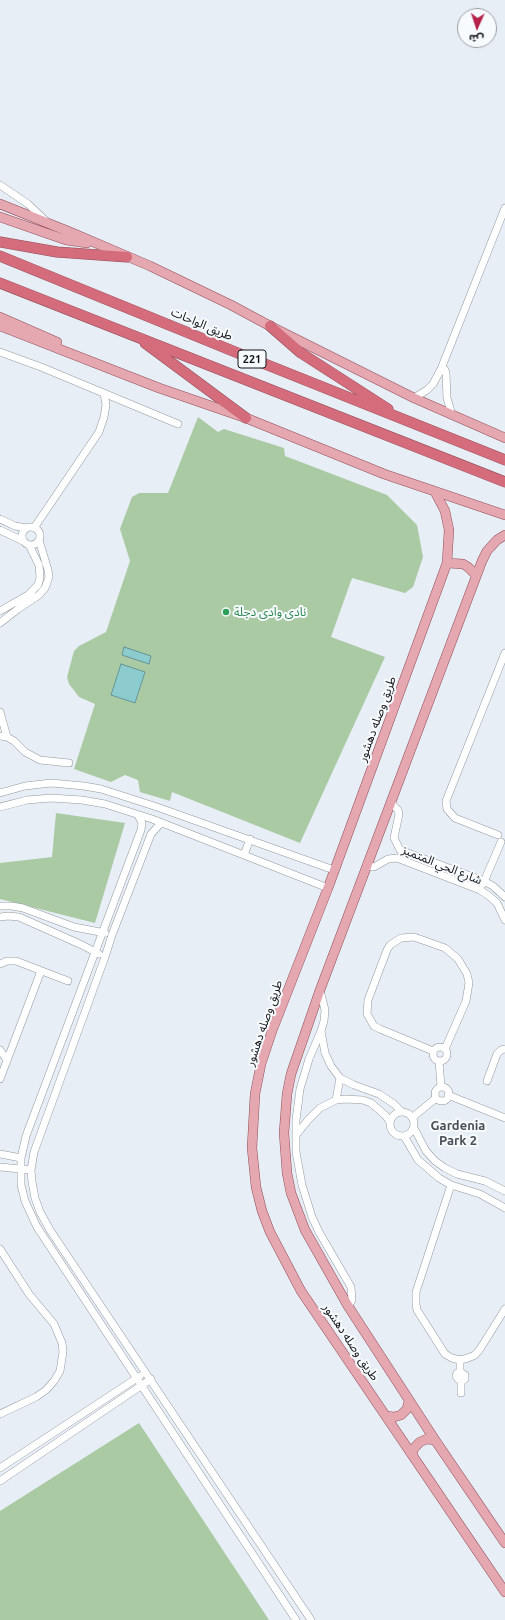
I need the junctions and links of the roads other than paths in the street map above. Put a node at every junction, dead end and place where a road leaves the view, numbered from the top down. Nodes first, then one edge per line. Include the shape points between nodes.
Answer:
1 (0, 186) edge
2 (0, 204) edge
3 (505, 208) edge
4 (0, 217) edge
5 (50, 224) junction
6 (0, 242) edge
7 (99, 244) junction
8 (0, 256) edge
9 (127, 258) junction
10 (0, 283) edge
11 (0, 317) edge
12 (0, 326) edge
13 (270, 326) junction
14 (134, 335) junction
15 (0, 352) edge
16 (69, 352) junction
17 (441, 369) junction
18 (104, 393) junction
19 (414, 398) junction
20 (452, 415) junction
21 (246, 418) junction
22 (408, 422) junction
23 (178, 424) dead end
24 (505, 438) edge
25 (505, 460) edge
26 (505, 482) edge
27 (435, 492) junction
28 (505, 515) edge
29 (0, 519) edge
30 (30, 528) junction
31 (0, 530) edge
32 (505, 535) edge
33 (39, 540) junction
34 (26, 543) junction
35 (448, 563) junction
36 (476, 575) junction
37 (0, 611) edge
38 (0, 623) edge
39 (505, 653) edge
40 (0, 712) edge
41 (4, 737) edge
42 (69, 763) dead end
43 (0, 793) edge
44 (392, 803) junction
45 (0, 807) edge
46 (138, 814) junction
47 (162, 823) junction
48 (250, 840) junction
49 (503, 843) edge
50 (400, 850) junction
51 (244, 855) junction
52 (397, 858) junction
53 (368, 866) junction
54 (334, 870) junction
55 (484, 881) junction
56 (328, 888) junction
57 (480, 890) junction
58 (505, 897) edge
59 (0, 906) edge
60 (0, 917) edge
61 (505, 920) edge
62 (102, 932) junction
63 (112, 935) junction
64 (95, 953) junction
65 (105, 957) junction
66 (0, 964) edge
67 (41, 971) junction
68 (68, 981) dead end
69 (320, 990) junction
70 (321, 1031) junction
71 (446, 1049) junction
72 (505, 1049) edge
73 (0, 1050) edge
74 (433, 1050) junction
75 (7, 1060) junction
76 (439, 1061) junction
77 (340, 1078) junction
78 (0, 1079) edge
79 (486, 1081) dead end
80 (441, 1087) junction
81 (448, 1095) junction
82 (436, 1098) junction
83 (336, 1100) junction
84 (401, 1111) junction
85 (413, 1117) junction
86 (505, 1118) edge
87 (390, 1122) junction
88 (414, 1128) junction
89 (296, 1135) junction
90 (404, 1136) junction
91 (0, 1154) edge
92 (21, 1158) junction
93 (0, 1167) edge
94 (20, 1170) junction
95 (31, 1170) junction
96 (451, 1185) junction
97 (505, 1191) edge
98 (505, 1208) edge
99 (0, 1249) edge
100 (348, 1306) junction
101 (505, 1309) edge
102 (460, 1360) junction
103 (146, 1372) junction
104 (136, 1378) junction
105 (151, 1380) junction
106 (141, 1386) junction
107 (461, 1393) dead end
108 (409, 1401) junction
109 (0, 1414) edge
110 (386, 1416) junction
111 (435, 1440) junction
112 (412, 1455) junction
113 (0, 1468) edge
114 (0, 1481) edge
115 (505, 1542) edge
116 (505, 1592) edge
117 (296, 1620) edge
118 (311, 1620) edge

1 - 5 street via 28,204
2 - 5 main road
3 - 17 street
4 - 7 main road via 66,240
5 - 7 main road
6 - 9 highway via 57,252
7 - 9 main road
8 - 22 highway, طريق الواحات / 221
9 - 13 main road via 150,266
10 - 14 highway, 221
11 - 16 main road via 55,340
12 - 16 main road
13 - 19 main road
13 - 22 highway via 301,353
14 - 21 highway
14 - 26 highway, 221
15 - 18 street
16 - 21 main road via 159,388
17 - 19 street via 433,384
17 - 20 street via 446,373 446,394
18 - 23 street
18 - 30 street via 106,405 99,432
19 - 20 main road
20 - 24 main road
21 - 27 main road via 337,456
22 - 25 highway, طريق الواحات / 221
27 - 28 main road
27 - 35 main road, طريق وصله دهشور via 449,530
29 - 30 street via 15,526
30 - 33 street via 40,534
30 - 34 street via 22,533
31 - 34 street
32 - 36 main road, طريق وصله دهشور via 487,551
33 - 34 street via 34,544
33 - 38 street via 47,566 48,583 39,595
34 - 37 street via 40,564 38,585 28,595
35 - 36 main road via 456,562 468,566
35 - 54 main road, طريق وصله دهشور
36 - 44 main road, طريق وصله دهشور
39 - 49 street via 446,801 447,809 455,818 501,832 498,838
40 - 41 street
41 - 42 street via 14,740 25,752 40,760
43 - 48 street via 43,783 84,786 127,796
44 - 50 street, شارع الحي المتميز via 399,814 394,838
44 - 53 main road, طريق وصله دهشور
45 - 46 street via 35,798 67,799 105,804
46 - 47 street
46 - 62 street via 142,823 141,830
47 - 51 street
47 - 63 street via 151,834
48 - 51 street
48 - 54 street
49 - 55 street
50 - 52 street
50 - 55 street, شارع الحي المتميز
51 - 56 street
52 - 53 street, شارع الحي المتميز
52 - 57 street, شارع الحي المتميز
53 - 69 main road, طريق وصله دهشور
54 - 56 main road, طريق وصله دهشور
55 - 57 street
55 - 58 street, شارع الحي المتميز
56 - 110 main road, طريق وصله دهشور via 261,1064 253,1115 254,1171 262,1211 270,1232 301,1291
57 - 61 street, شارع الحي المتميز via 497,903
59 - 62 street via 23,908 74,927
60 - 64 street via 19,917
62 - 63 street
62 - 64 street
63 - 65 street
64 - 65 street
64 - 92 street via 26,1136
65 - 95 street via 34,1152
66 - 67 street via 16,961
67 - 68 street
67 - 75 street
69 - 70 street via 325,1010
69 - 100 main road, طريق وصله دهشور via 291,1074 284,1116 284,1153 291,1193 305,1230
70 - 77 street via 325,1053
70 - 89 street via 304,1074 298,1104
71 - 74 street via 438,1047
71 - 74 street via 466,1001 469,983 467,974 458,959 445,948 414,938 401,938 387,950 368,1000 367,1014 374,1026
71 - 76 street via 446,1057
72 - 79 street via 497,1054
73 - 75 street
74 - 76 street via 432,1057
75 - 78 street
76 - 80 street
77 - 83 street
77 - 84 street via 379,1094
80 - 81 street via 447,1090
80 - 82 street via 435,1092
81 - 82 street via 444,1100
81 - 86 street
82 - 85 street
83 - 87 street via 354,1099 371,1103 385,1114
83 - 89 street via 314,1113
84 - 85 street via 408,1112
84 - 87 street via 393,1115
85 - 88 street
87 - 90 street via 392,1131
88 - 90 street via 410,1134
88 - 97 street via 426,1151 445,1168 485,1181
89 - 100 street via 298,1169 306,1201 319,1232 351,1287 352,1300
90 - 96 street via 423,1165
91 - 92 street
92 - 94 street
93 - 94 street
94 - 95 street
94 - 104 street via 25,1201 36,1227
95 - 103 street via 35,1198 50,1230
96 - 98 street via 480,1194
96 - 102 street via 415,1298 420,1315 445,1354
99 - 109 street via 24,1288 54,1324 63,1352 60,1371 46,1390
100 - 108 main road, طريق وصله دهشور
101 - 102 street via 475,1355
102 - 107 street via 460,1372 456,1376 461,1381
103 - 104 street
103 - 105 street
104 - 106 street
104 - 113 street
105 - 106 street
105 - 118 street
106 - 114 street
106 - 117 street
108 - 110 main road via 402,1415
108 - 111 main road, طريق وصله دهشور
110 - 112 main road, طريق وصله دهشور
111 - 112 main road via 427,1439 420,1442
111 - 115 main road, طريق وصله دهشور
112 - 116 main road, طريق وصله دهشور

